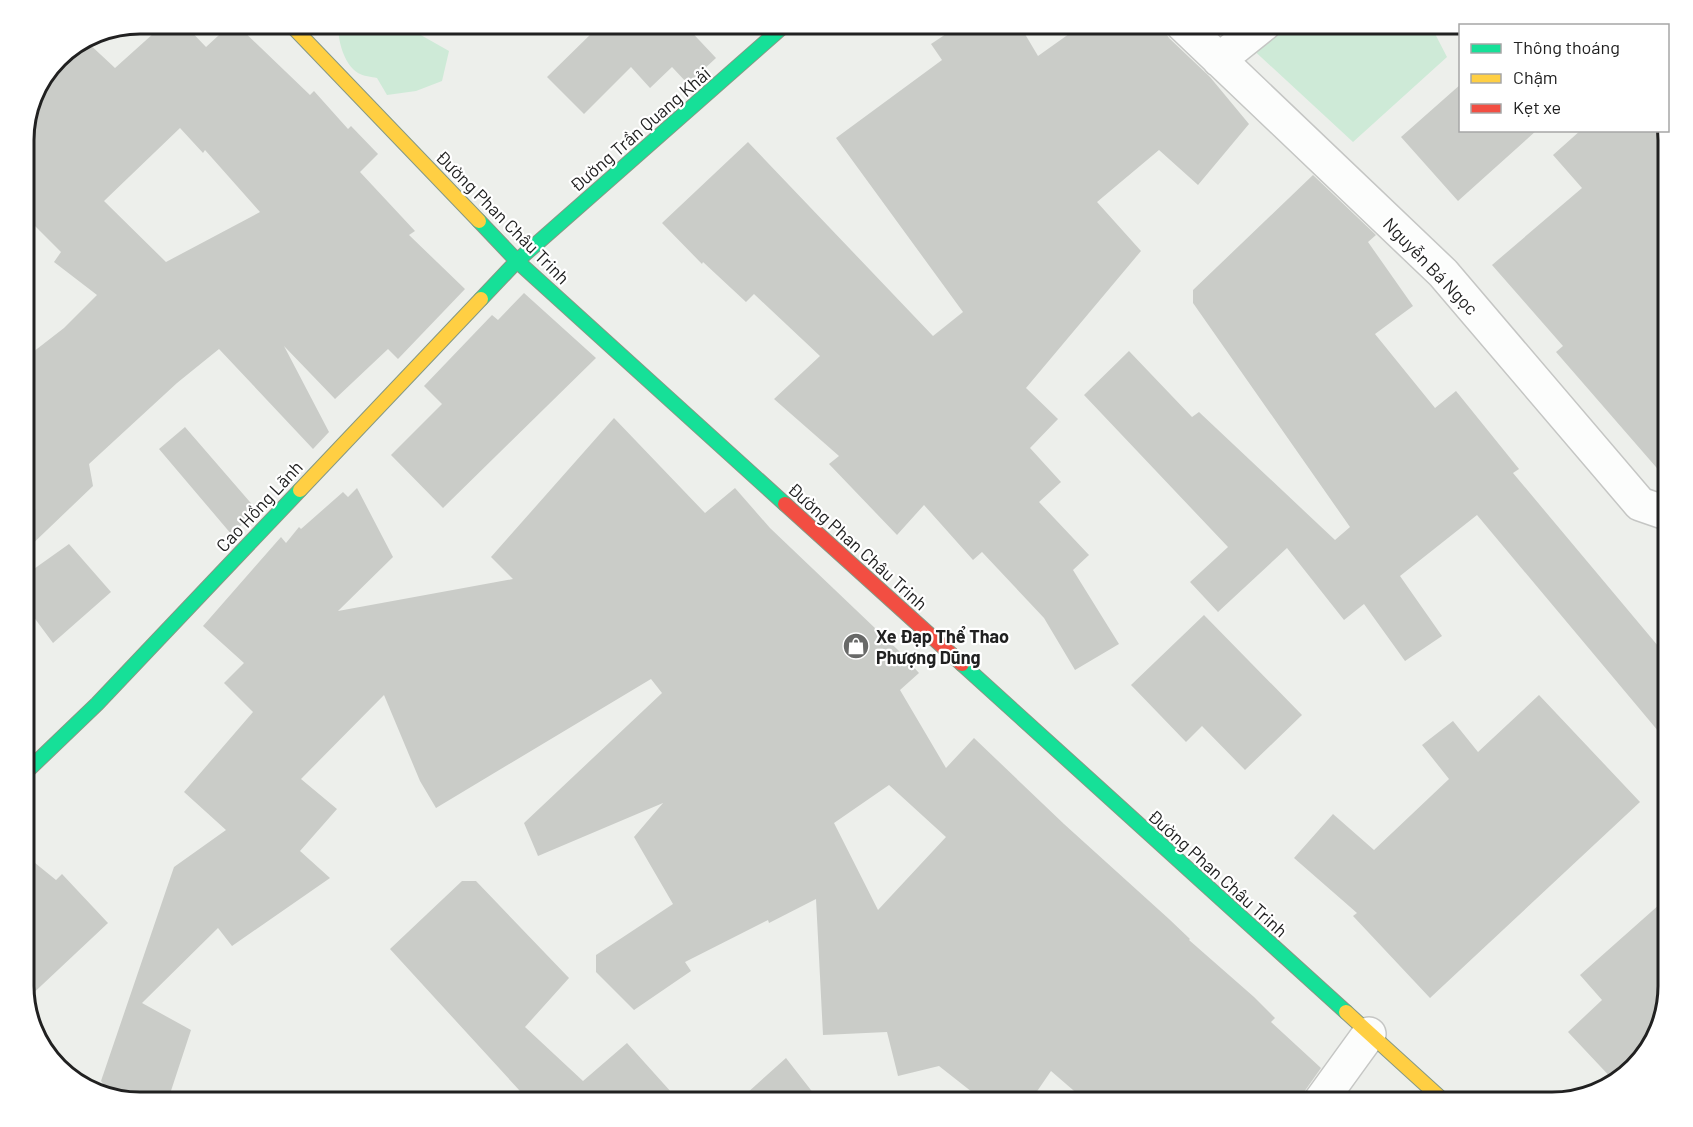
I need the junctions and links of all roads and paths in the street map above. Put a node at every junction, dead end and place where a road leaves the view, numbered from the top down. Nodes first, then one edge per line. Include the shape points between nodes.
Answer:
1 (300, 34) edge
2 (775, 34) edge
3 (1192, 34) edge
4 (1252, 34) edge
5 (1219, 60) junction
6 (517, 261) junction
7 (1658, 510) edge
8 (35, 763) edge
9 (1369, 1034) junction
10 (1327, 1092) edge
11 (1434, 1092) edge

1 - 6 main road, Đường Phan Châu Trinh
2 - 6 main road, Đường Trần Quang Khải
3 - 5 street, Nguyễn Bá Ngọc
4 - 5 street
5 - 7 street, Nguyễn Bá Ngọc via 1443,273 1640,504
6 - 8 main road, Cao Hồng Lãnh via 97,704
6 - 9 main road, Đường Phan Châu Trinh
9 - 10 street
9 - 11 main road, Đường Phan Châu Trinh

